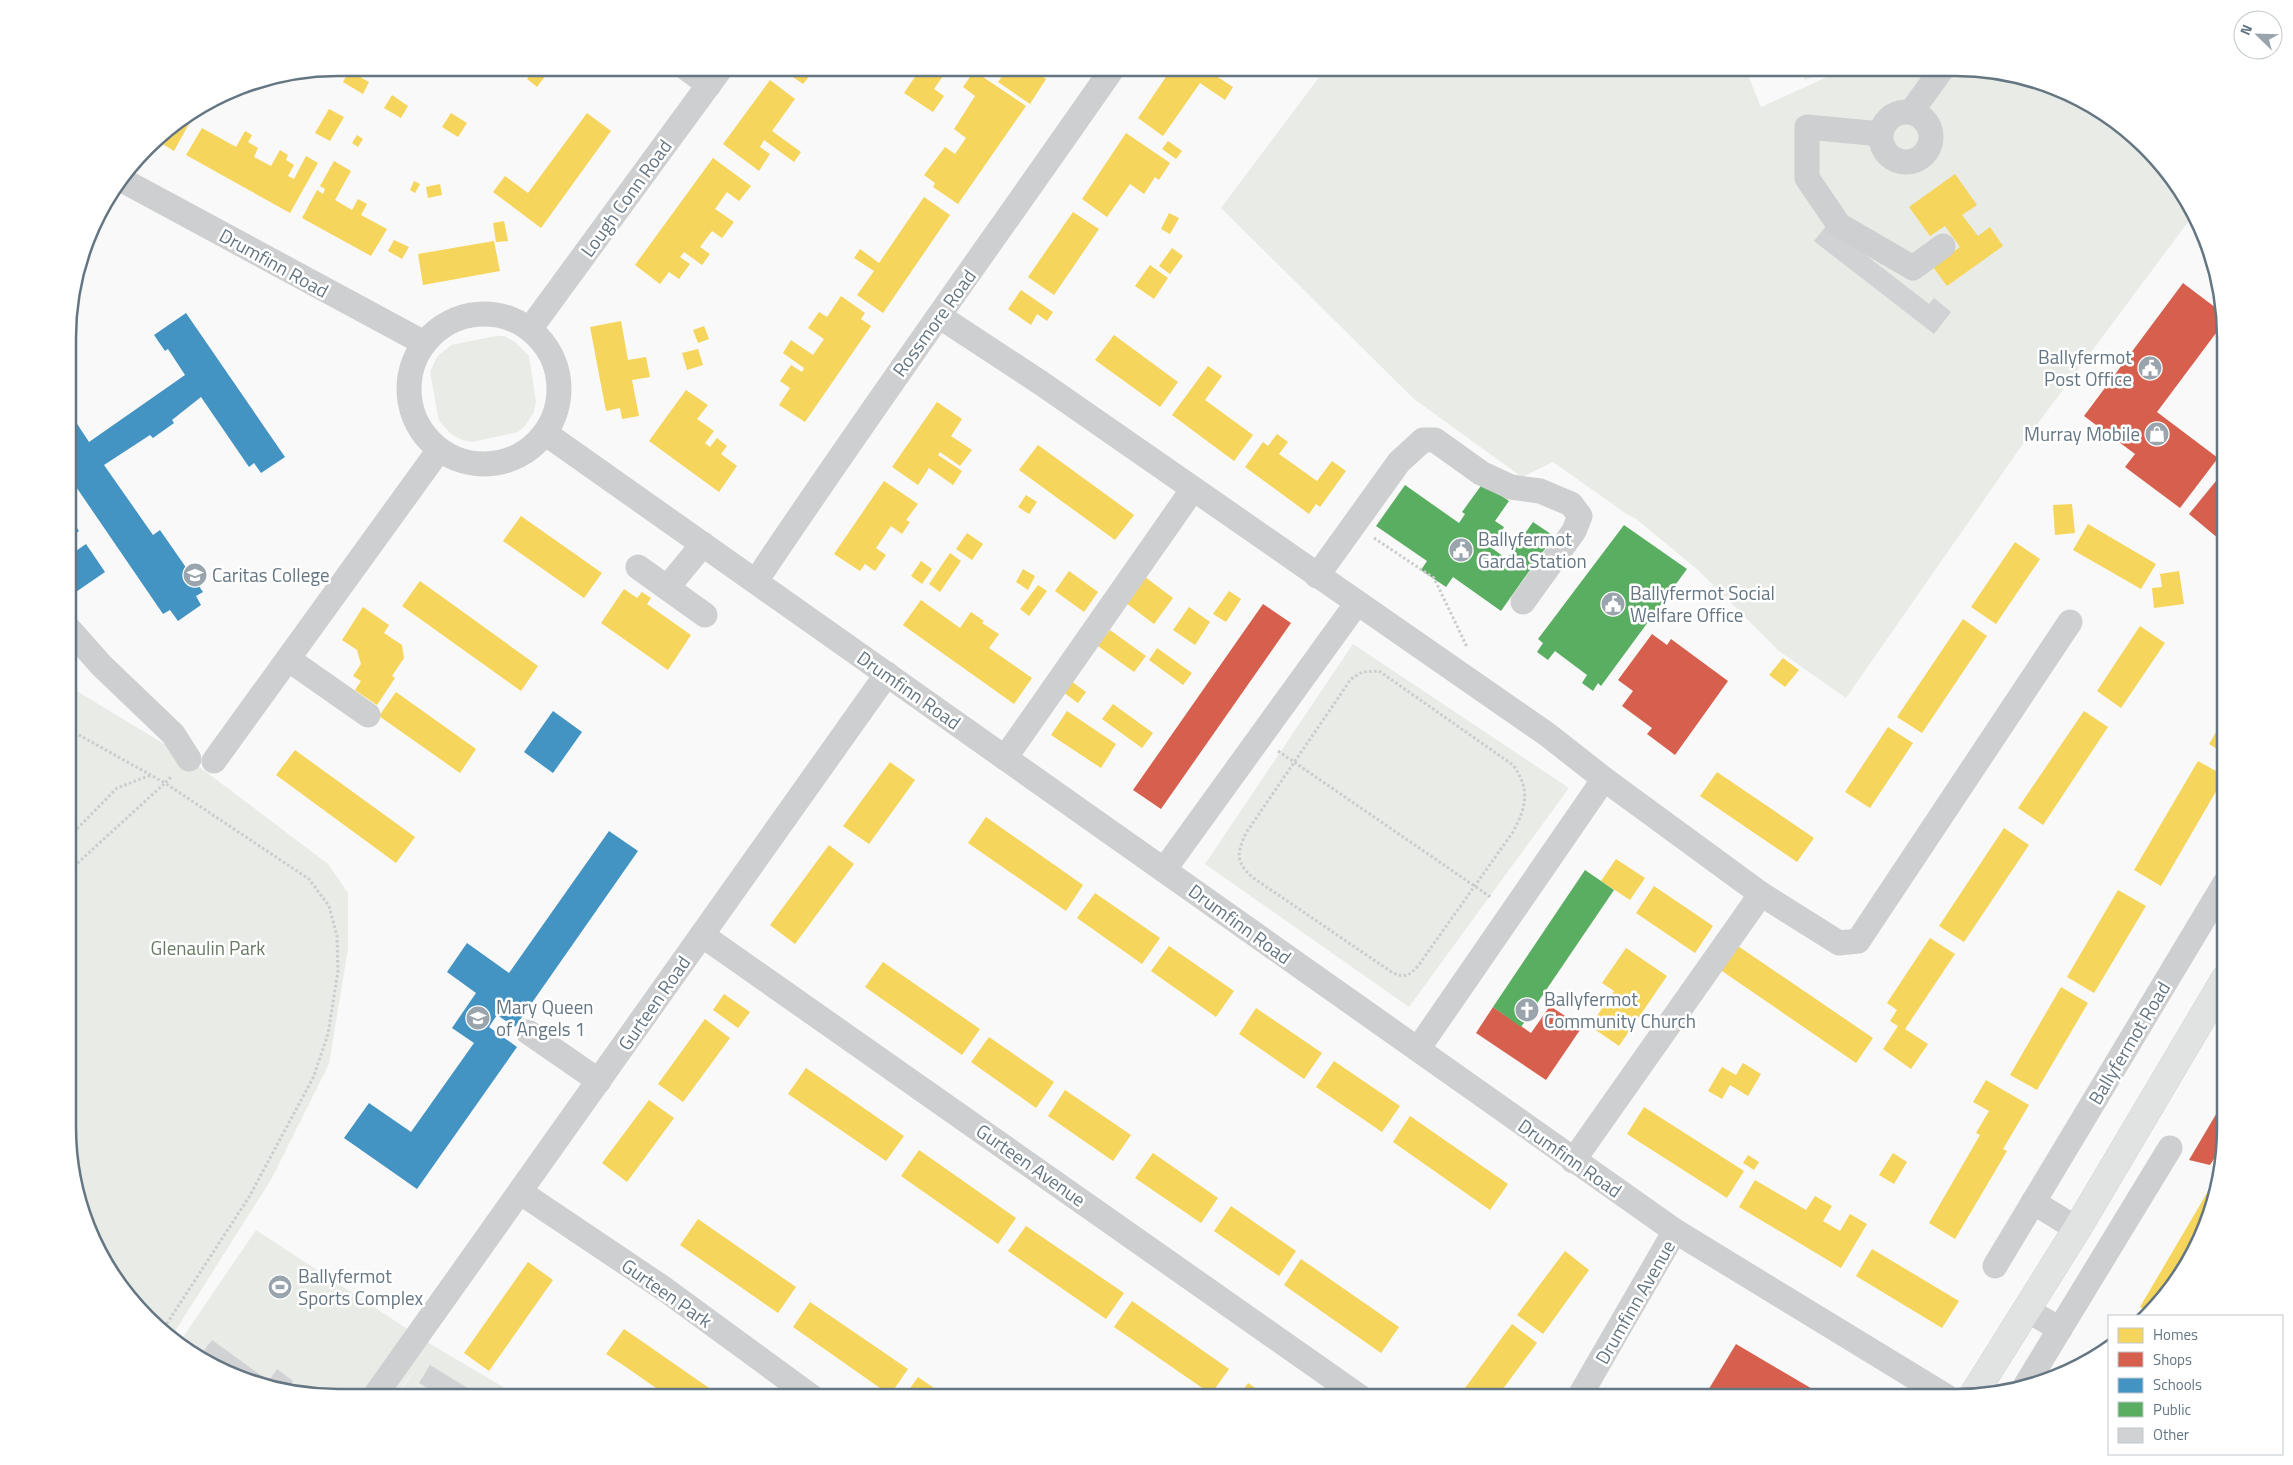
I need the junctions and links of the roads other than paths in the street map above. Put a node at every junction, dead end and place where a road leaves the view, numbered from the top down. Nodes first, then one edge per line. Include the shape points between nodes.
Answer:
1 (715, 76) edge
2 (1107, 76) edge
3 (1936, 76) edge
4 (1911, 112) junction
5 (1881, 134) junction
6 (127, 183) edge
7 (1943, 246) dead end
8 (939, 316) junction
9 (530, 329) junction
10 (424, 343) junction
11 (545, 434) junction
12 (439, 450) junction
13 (1193, 489) junction
14 (703, 544) junction
15 (638, 567) dead end
16 (1317, 576) junction
17 (756, 581) junction
18 (667, 588) junction
19 (1523, 602) dead end
20 (1357, 603) junction
21 (705, 615) dead end
22 (2070, 622) dead end
23 (76, 637) edge
24 (288, 659) junction
25 (887, 674) junction
26 (368, 715) dead end
27 (189, 758) road end
28 (1005, 758) junction
29 (214, 761) dead end
30 (1604, 779) junction
31 (1164, 870) junction
32 (1760, 894) junction
33 (2217, 896) edge
34 (702, 935) junction
35 (2217, 993) edge
36 (528, 1032) dead end
37 (1418, 1049) junction
38 (599, 1081) junction
39 (2170, 1148) dead end
40 (1573, 1161) junction
41 (2102, 1187) junction
42 (520, 1192) junction
43 (2034, 1202) junction
44 (2134, 1205) junction
45 (2077, 1230) junction
46 (1675, 1231) junction
47 (1995, 1266) dead end
48 (2027, 1310) junction
49 (2060, 1329) junction
50 (2030, 1378) edge
51 (1978, 1388) edge
52 (380, 1389) edge
53 (801, 1389) edge
54 (1349, 1389) edge
55 (1584, 1389) edge
56 (1933, 1389) edge

1 - 9 street, Lough Conn Road
2 - 8 street, Rossmore Road
3 - 4 street
4 - 5 street via 1895,115
4 - 5 street via 1925,120 1932,135 1922,157 1906,163 1890,157 1884,150
5 - 7 street via 1807,128 1807,178 1839,225 1913,268
6 - 10 street, Drumfinn Road
8 - 13 street
8 - 17 street, Rossmore Road via 847,444
9 - 10 street via 509,317 486,313 462,316 441,326
9 - 11 street via 546,346 556,367 556,413
10 - 12 street via 412,364 408,387 411,411 422,433
11 - 12 street via 528,450 506,461 483,465 460,461
11 - 14 street, Drumfinn Road
12 - 24 street
13 - 16 street
13 - 28 street
14 - 17 street, Drumfinn Road
14 - 18 street
15 - 18 street
16 - 19 street via 1399,462 1423,440 1435,440 1481,473 1511,487 1540,491 1571,504 1580,516 1574,531
16 - 20 street
17 - 25 street, Drumfinn Road
18 - 21 street
20 - 30 street via 1548,735
20 - 31 street
22 - 32 street via 1858,941 1839,943
23 - 27 street via 173,734
24 - 26 street
24 - 29 street
25 - 28 street, Drumfinn Road
25 - 34 street, Gurteen Road
28 - 31 street, Drumfinn Road
30 - 32 street
30 - 37 street
31 - 37 street, Drumfinn Road
32 - 40 street
33 - 43 street, Ballyfermot Road
34 - 38 street, Gurteen Road
34 - 54 street, Gurteen Avenue
35 - 41 main road
36 - 38 street
37 - 40 street, Drumfinn Road
38 - 42 street, Gurteen Road
39 - 44 street
40 - 46 street, Drumfinn Road
41 - 44 street
41 - 45 main road
42 - 52 street, Gurteen Road
42 - 53 street, Gurteen Park via 662,1288
43 - 45 street
43 - 47 street, Ballyfermot Road
44 - 49 street
45 - 48 main road
46 - 55 street, Drumfinn Avenue
46 - 56 street, Drumfinn Road
48 - 49 street
48 - 51 main road
49 - 50 street

